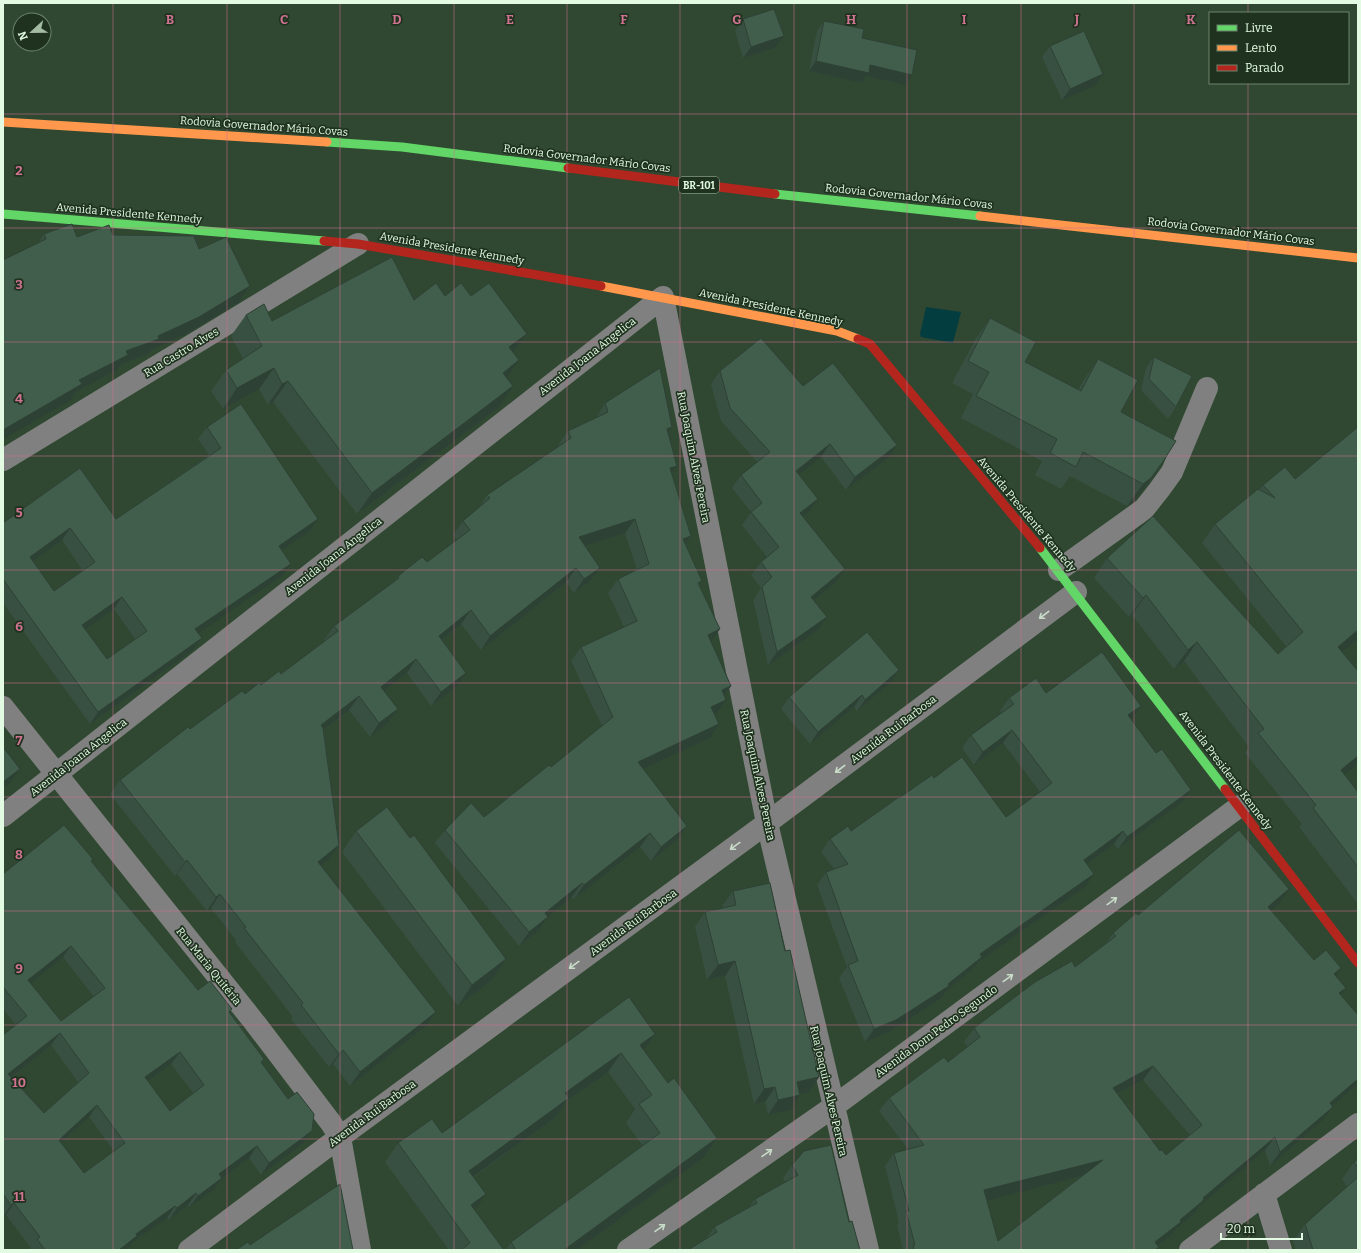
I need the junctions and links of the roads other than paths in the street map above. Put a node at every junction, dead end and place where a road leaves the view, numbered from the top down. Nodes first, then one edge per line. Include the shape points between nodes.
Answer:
1 (3, 122) edge
2 (3, 214) edge
3 (358, 244) junction
4 (1358, 258) edge
5 (663, 297) junction
6 (1207, 388) dead end
7 (3, 460) edge
8 (1058, 570) junction
9 (1076, 592) junction
10 (3, 707) edge
11 (56, 774) junction
12 (1240, 806) junction
13 (3, 816) edge
14 (767, 823) junction
15 (1358, 963) edge
16 (833, 1107) junction
17 (1358, 1124) edge
18 (340, 1137) junction
19 (1264, 1194) junction
20 (189, 1250) edge
21 (360, 1250) edge
22 (628, 1250) edge
23 (868, 1250) edge
24 (1190, 1250) edge
25 (1281, 1250) edge

1 - 4 main road, Rodovia Governador Mário Covas / BR-101 via 402,147 775,194
2 - 3 main road, Avenida Presidente Kennedy
3 - 5 main road, Avenida Presidente Kennedy
3 - 7 street, Rua Castro Alves
5 - 8 main road, Avenida Presidente Kennedy via 837,331 870,344
5 - 11 street, Avenida Joana Angelica
5 - 14 street, Rua Joaquim Alves Pereira
6 - 8 street via 1172,472 1160,490 1144,509
8 - 9 main road, Avenida Presidente Kennedy
9 - 12 main road, Avenida Presidente Kennedy
9 -> 14 street, Avenida Rui Barbosa
10 - 11 street, Rua Maria Quitéria
11 - 13 street, Avenida Joana Angelica
11 - 18 street, Rua Maria Quitéria via 255,1024
12 - 15 main road, Avenida Presidente Kennedy
16 -> 12 street, Avenida Dom Pedro Segundo
14 - 16 street, Rua Joaquim Alves Pereira
14 -> 18 street, Avenida Rui Barbosa
22 -> 16 street, Avenida Dom Pedro Segundo
16 - 23 street, Rua Joaquim Alves Pereira
17 - 19 street
18 - 20 street, Avenida Rui Barbosa
18 - 21 street, Rua Maria Quitéria
19 - 24 street
19 - 25 street

